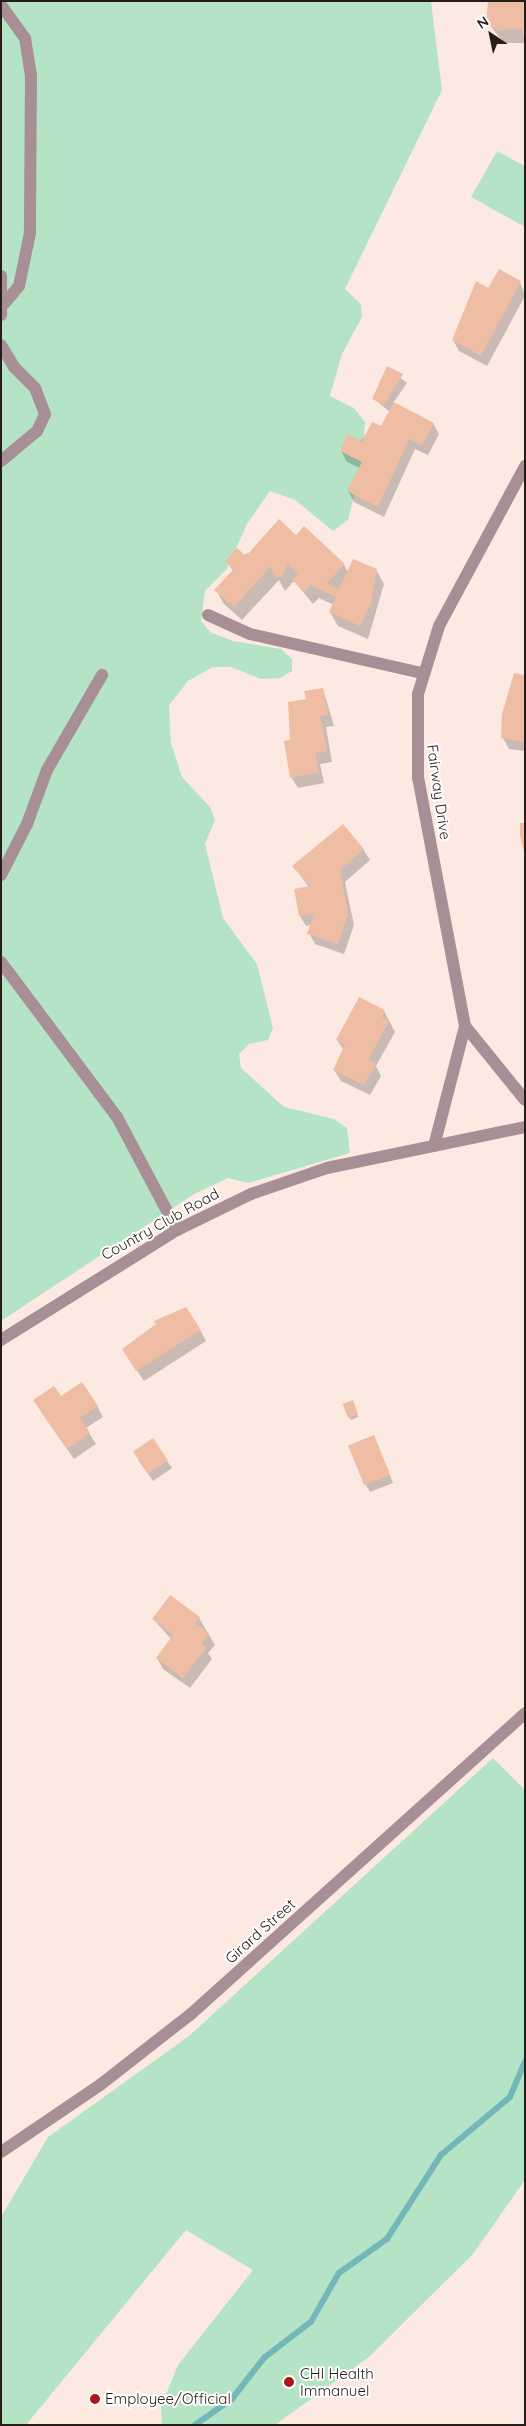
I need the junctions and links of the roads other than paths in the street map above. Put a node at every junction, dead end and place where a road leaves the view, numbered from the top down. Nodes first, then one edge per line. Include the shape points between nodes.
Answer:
1 (1, 5) edge
2 (1, 276) edge
3 (2, 309) edge
4 (1, 345) edge
5 (1, 460) edge
6 (525, 466) edge
7 (208, 615) dead end
8 (422, 673) junction
9 (102, 675) dead end
10 (1, 875) edge
11 (1, 962) edge
12 (465, 1026) junction
13 (525, 1100) edge
14 (525, 1127) edge
15 (434, 1146) junction
16 (177, 1230) junction
17 (1, 1340) edge
18 (525, 1713) edge
19 (1, 2152) edge

1 - 3 street via 25,38 31,75 30,233 19,286
2 - 3 street
4 - 5 street via 14,367 39,393 45,414 37,432
6 - 8 street, Fairway Drive via 440,626
7 - 8 street via 250,634
8 - 12 street, Fairway Drive via 414,747
9 - 10 street via 47,770 27,824
11 - 16 street via 121,1124
12 - 13 street, Fairway Drive
12 - 15 street, Fairway Drive
14 - 15 street, Country Club Road
15 - 16 street, Country Club Road via 290,1179
16 - 17 street, Country Club Road
18 - 19 street, Girard Street via 191,2014 100,2085

